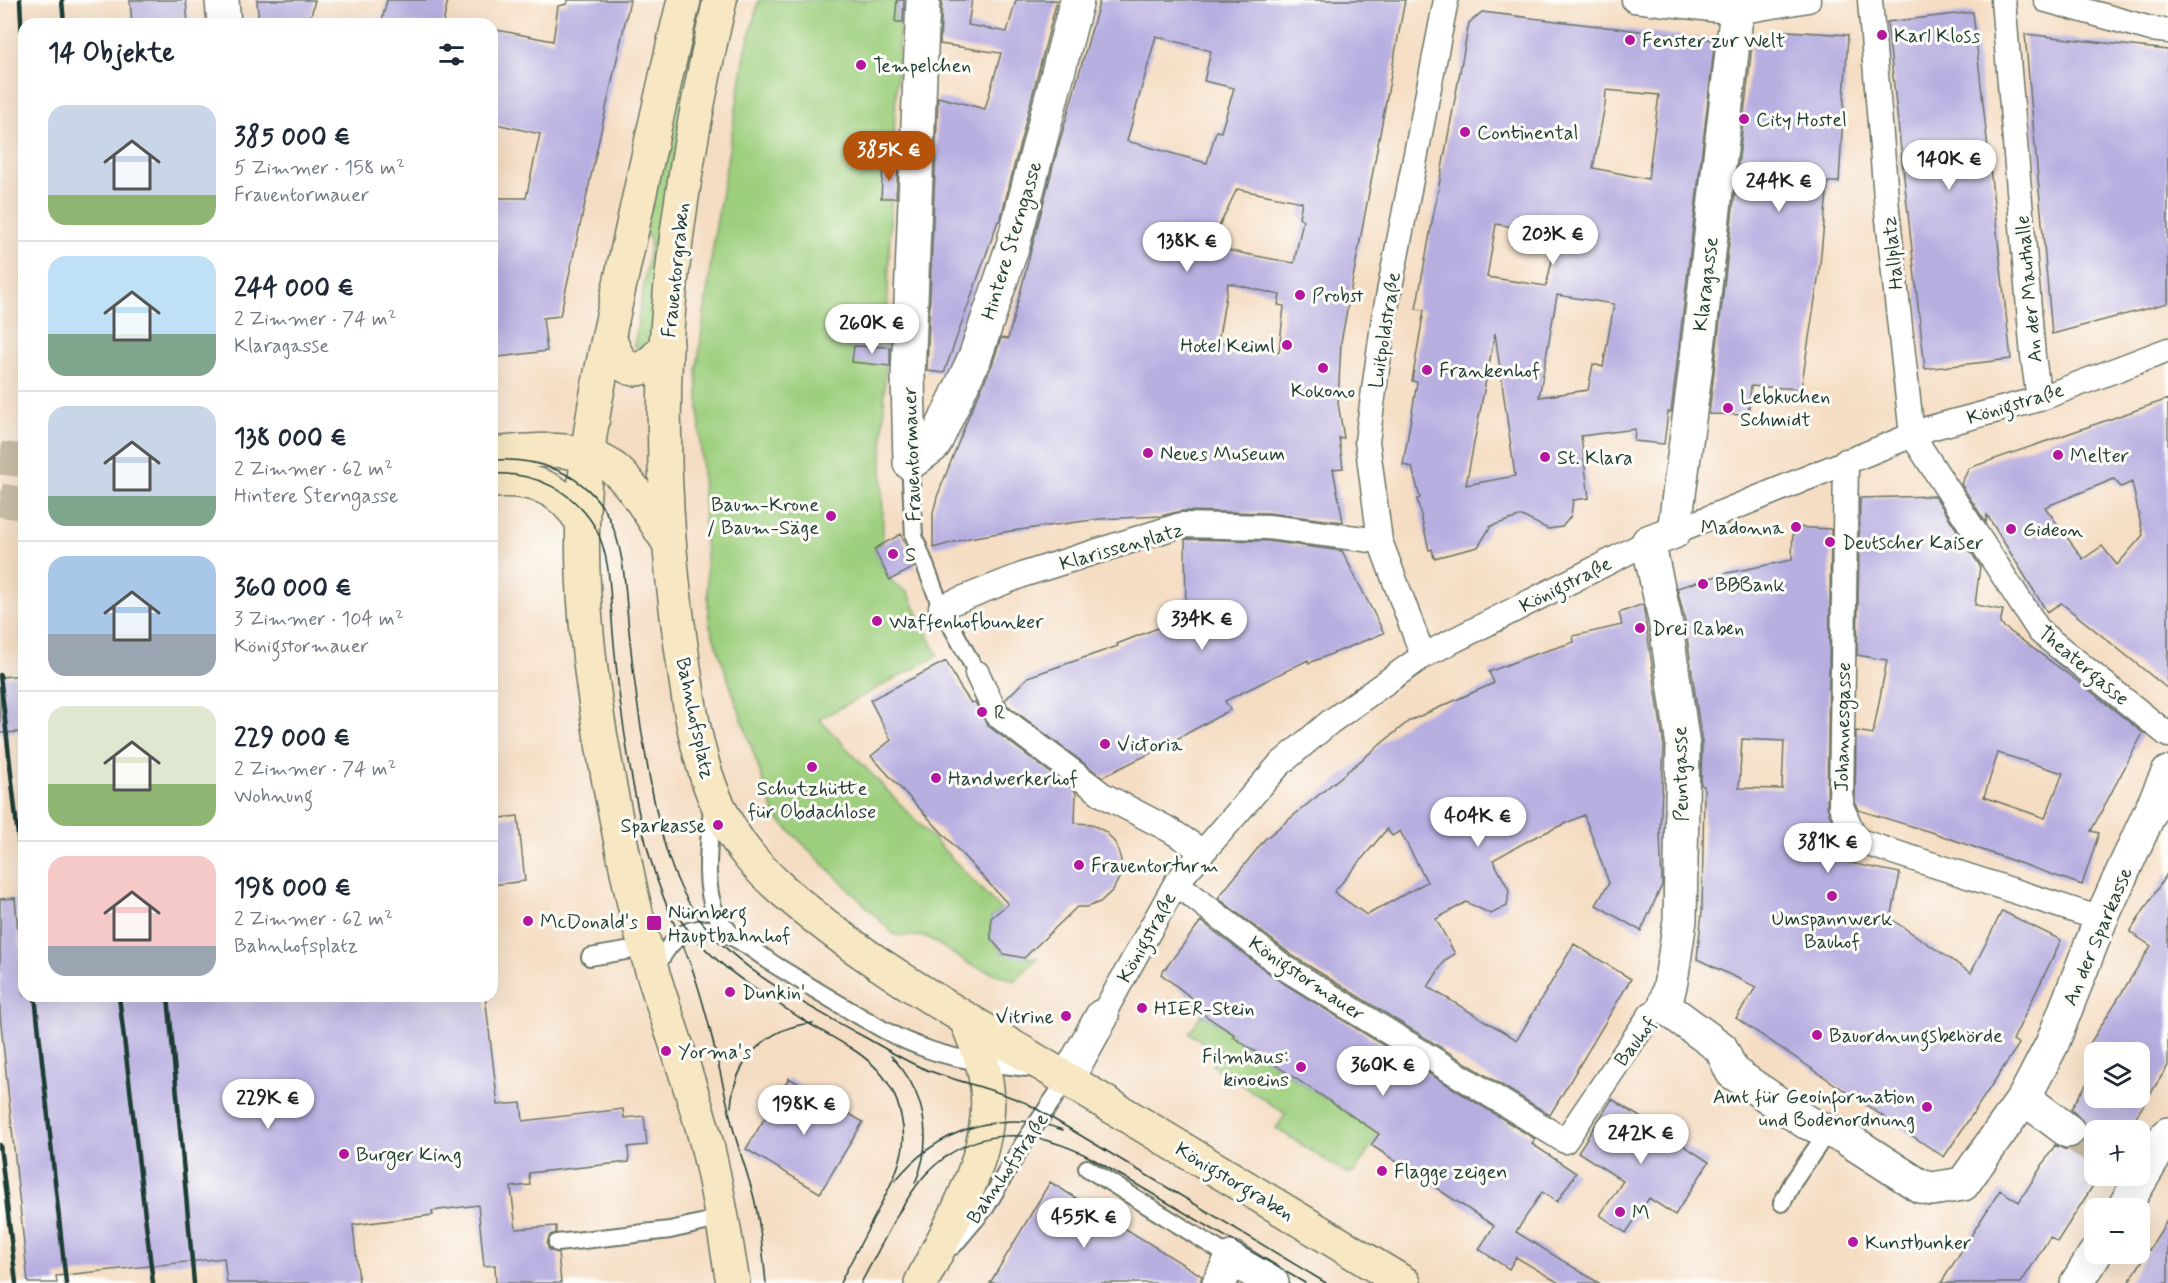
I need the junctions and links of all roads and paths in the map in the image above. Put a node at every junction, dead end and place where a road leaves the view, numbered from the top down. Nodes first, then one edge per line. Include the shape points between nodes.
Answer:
1 (222, 0) edge
2 (684, 0) edge
3 (720, 0) edge
4 (923, 0) edge
5 (1077, 0) edge
6 (1446, 0) edge
7 (1634, 0) edge
8 (1808, 0) edge
9 (1870, 0) edge
10 (2003, 0) edge
11 (2046, 0) edge
12 (1738, 6) edge
13 (224, 18) edge
14 (2168, 31) edge
15 (609, 334) junction
16 (666, 344) junction
17 (2168, 350) edge
18 (2039, 399) junction
19 (1912, 435) junction
20 (498, 453) edge
21 (587, 456) junction
22 (1846, 461) junction
23 (910, 463) junction
24 (498, 481) edge
25 (582, 522) junction
26 (1661, 537) junction
27 (1380, 541) junction
28 (669, 543) junction
29 (940, 607) junction
30 (1423, 656) junction
31 (976, 673) joint
32 (2168, 735) edge
33 (2168, 773) edge
34 (713, 795) junction
35 (1202, 851) junction
36 (1176, 883) junction
37 (2101, 919) junction
38 (734, 937) junction
39 (590, 957) dead end
40 (648, 961) junction
41 (1665, 1007) junction
42 (1102, 1016) joint
43 (965, 1018) junction
44 (983, 1063) junction
45 (1061, 1075) junction
46 (2024, 1098) junction
47 (1828, 1131) junction
48 (2068, 1131) tunnel mouth
49 (2168, 1134) edge
50 (1565, 1141) joint
51 (2150, 1160) edge
52 (1087, 1168) dead end
53 (1932, 1189) joint
54 (1782, 1203) dead end
55 (723, 1218) junction
56 (557, 1243) dead end
57 (2089, 1264) edge
58 (1225, 1271) edge
59 (733, 1283) edge
60 (921, 1283) edge
61 (1272, 1283) edge
62 (1404, 1283) edge
63 (2077, 1283) edge

1 - 13 street
2 - 15 main road
3 - 16 main road, Frauentorgraben via 678,221
4 - 23 street, Frauentormauer via 908,376
5 - 23 street, Hintere Sterngasse via 1013,244 975,357 934,446
6 - 27 street, Luitpoldstraße via 1384,318 1367,441
7 - 12 street
8 - 12 street
9 - 19 street, Hallplatz via 1887,210
10 - 18 street, An der Mauthalle
11 - 14 street
12 - 26 street, Klaragasse via 1696,362
15 - 16 main road via 618,360 625,367 651,364
15 - 21 main road
16 - 28 main road, Frauentorgraben
17 - 18 street, Königstraße
18 - 19 street, Königstraße
19 - 22 street, Königstraße
19 - 32 street, Theatergasse via 2040,632
20 - 21 main road, Bahnhofsplatz via 551,449
21 - 25 main road
21 - 28 main road, Bahnhofsplatz via 622,476
22 - 26 street, Königstraße
22 - 37 street, Johannesgasse via 1841,806 1856,840
23 - 29 lane, Frauentormauer via 914,536
24 - 25 main road via 547,487 567,501
25 - 40 main road via 592,683
26 - 30 street, Königstraße
26 - 41 street, Peuntgasse via 1665,619 1683,746 1680,920
27 - 29 street, Klarissenplatz via 1268,527 1181,525 1025,574
27 - 30 street, Luitpoldstraße
28 - 34 main road, Bahnhofsplatz via 693,728
29 - 31 lane, Frauentormauer
30 - 35 street, Königstraße via 1330,722 1279,765
31 - 35 street, Frauentormauer via 996,714 1103,795
33 - 37 street, An der Sparkasse
34 - 38 lane via 708,863 711,900 717,916
34 - 43 main road, Bahnhofsplatz via 747,853 788,894 865,955
35 - 36 street, Königstraße
36 - 42 street, Königstraße
36 - 50 street, Königstormauer via 1285,968
37 - 46 street, An der Sparkasse via 2052,1044
38 - 40 lane via 708,929 688,931
38 - 44 lane via 870,1022 920,1047
39 - 40 lane
40 - 55 main road via 705,1140
41 - 47 street, Bauhof via 1721,1048 1732,1072 1806,1122
41 - 50 street, Bauhof via 1651,1014
42 - 45 street
43 - 44 main road, Bahnhofstraße
43 - 45 main road, Bahnhofsplatz
44 - 45 lane
44 - 60 main road, Bahnhofstraße via 988,1106 982,1154
45 - 60 lane, Bahnhofstraße via 986,1207
45 - 62 main road, Königstorgraben
46 - 48 street
46 - 53 street, An der Sparkasse via 1963,1184
47 - 53 street, Bauhof via 1844,1137 1920,1186
47 - 54 lane
49 - 51 street
52 - 58 lane
55 - 56 lane via 670,1230
55 - 59 main road
57 - 63 street
58 - 61 street

